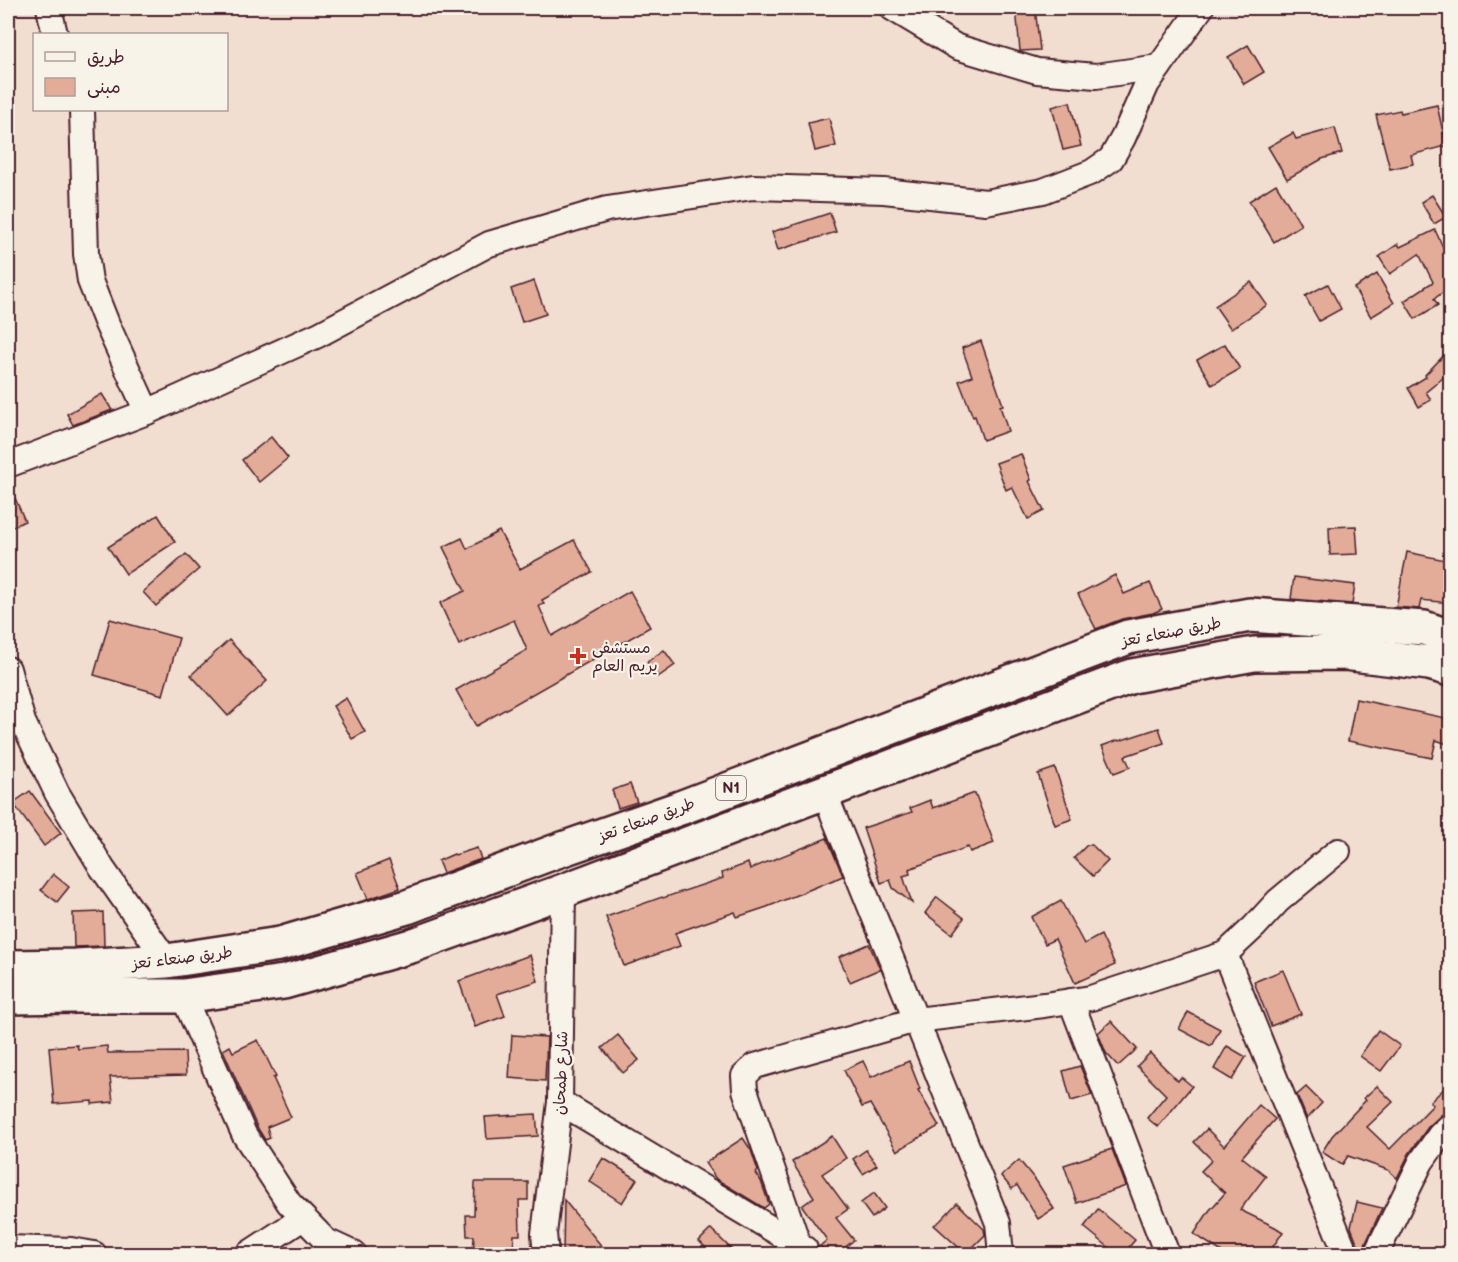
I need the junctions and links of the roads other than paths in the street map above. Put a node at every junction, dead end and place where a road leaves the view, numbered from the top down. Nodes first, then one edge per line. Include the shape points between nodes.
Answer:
1 (49, 8) edge
2 (892, 8) edge
3 (1201, 8) edge
4 (55, 33) edge
5 (1159, 67) junction
6 (82, 111) edge
7 (147, 412) junction
8 (8, 465) edge
9 (1450, 637) edge
10 (8, 669) edge
11 (1450, 669) edge
12 (15, 719) edge
13 (824, 792) junction
14 (1338, 851) dead end
15 (554, 852) junction
16 (563, 891) junction
17 (1225, 954) junction
18 (167, 961) junction
19 (8, 967) edge
20 (183, 996) junction
21 (8, 997) edge
22 (1071, 1001) junction
23 (916, 1020) junction
24 (561, 1101) junction
25 (1450, 1126) edge
26 (303, 1218) junction
27 (8, 1248) edge
28 (806, 1250) edge
29 (94, 1254) edge
30 (248, 1254) edge
31 (354, 1254) edge
32 (546, 1254) edge
33 (1000, 1254) edge
34 (1167, 1254) edge
35 (1346, 1254) edge
36 (1376, 1254) edge

1 - 4 street
2 - 5 street via 957,47 1037,71 1096,76
3 - 5 street
5 - 7 street via 1111,159 1092,172 1043,191 986,201 884,191 753,187 606,209 489,244 318,335
6 - 7 street via 90,281
7 - 8 street
9 - 15 highway, طريق صنعاء تعز / N1 via 1424,628 1250,615 1128,637
10 - 12 street
11 - 13 highway, طريق صنعاء تعز / N1 via 1344,653 1254,654 1132,675
12 - 18 street via 102,868
13 - 16 highway, طريق صنعاء تعز / N1
13 - 23 street
14 - 17 street via 1278,901
15 - 16 highway
15 - 18 highway, طريق صنعاء تعز / N1 via 407,908 280,944
16 - 20 highway, طريق صنعاء تعز / N1 via 411,946 284,982
16 - 24 street, شارع طمحان
17 - 22 street
17 - 35 street
18 - 19 highway, طريق صنعاء تعز / N1
20 - 21 highway, طريق صنعاء تعز / N1
20 - 26 street via 244,1134
22 - 23 street
22 - 34 street
23 - 28 street via 755,1066 744,1076 745,1090
23 - 33 street via 998,1223
24 - 28 street
24 - 32 street, شارع طمحان via 544,1234
25 - 36 street via 1421,1162
26 - 30 street
26 - 31 street via 326,1242
27 - 29 street

